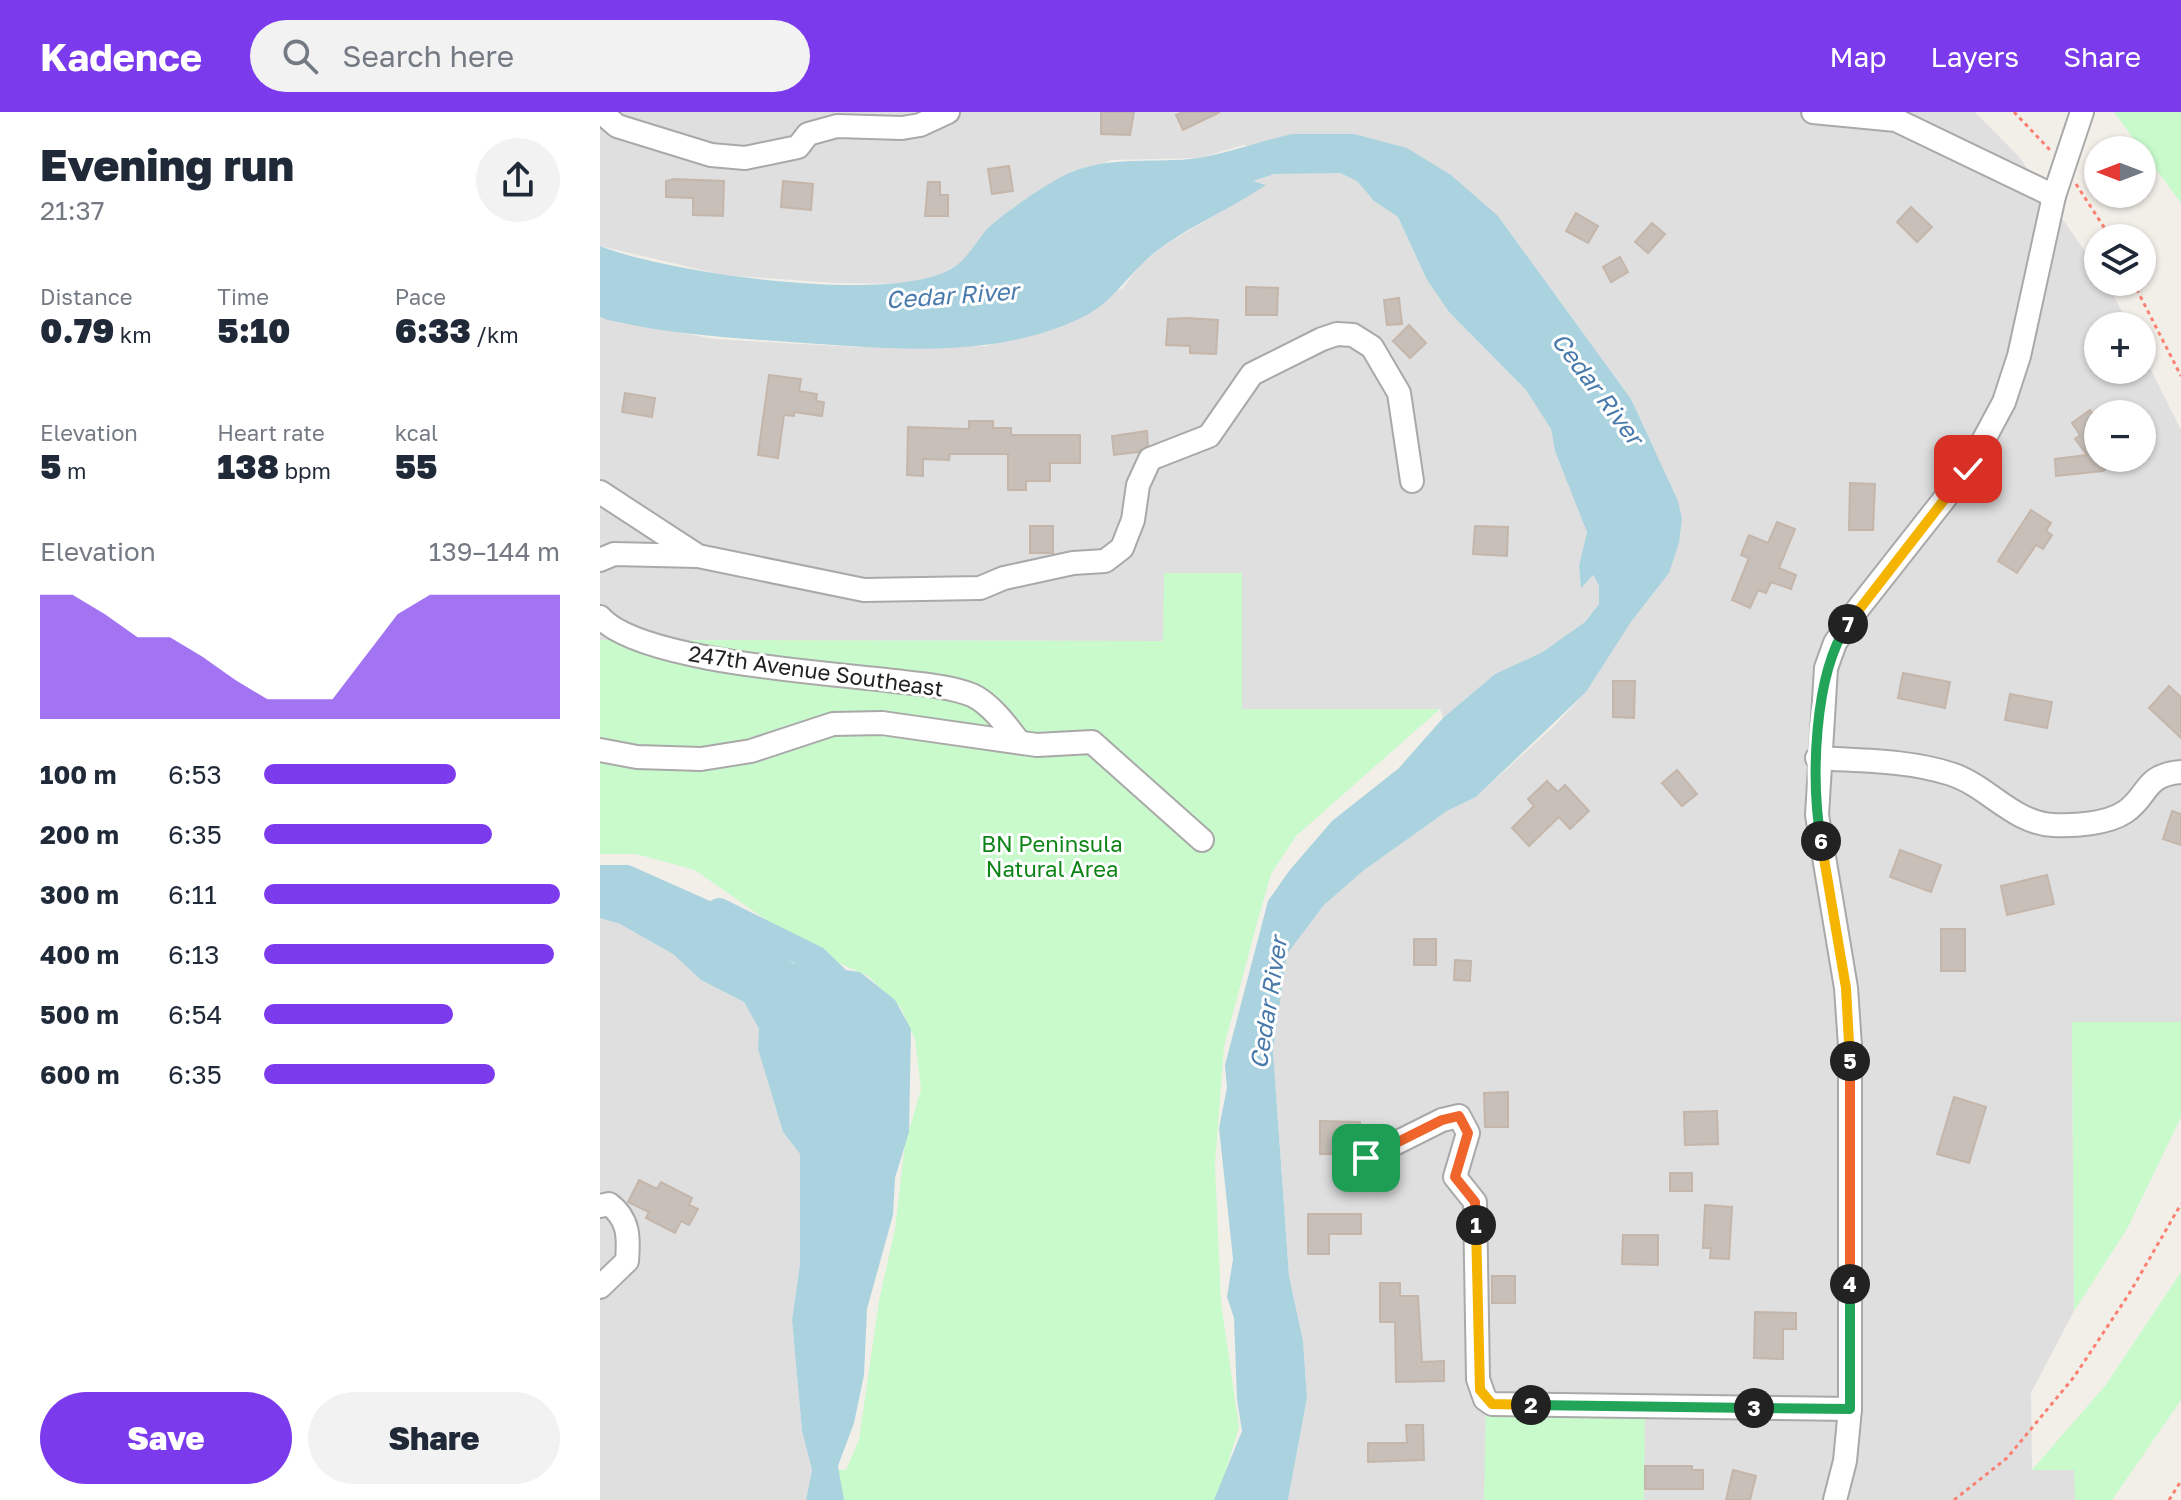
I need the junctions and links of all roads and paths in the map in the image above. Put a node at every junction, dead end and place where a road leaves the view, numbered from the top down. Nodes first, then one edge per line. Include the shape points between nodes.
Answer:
1 (601, 112) edge
2 (948, 112) edge
3 (1813, 112) edge
4 (2082, 112) edge
5 (2054, 196) junction
6 (2140, 296) edge
7 (2181, 376) edge
8 (1412, 481) dead end
9 (600, 492) edge
10 (698, 556) junction
11 (600, 560) edge
12 (600, 617) edge
13 (1019, 742) junction
14 (600, 750) edge
15 (1817, 758) junction
16 (2181, 772) edge
17 (1202, 840) dead end
18 (1366, 1158) dead end
19 (2181, 1204) edge
20 (600, 1206) edge
21 (600, 1287) edge
22 (1850, 1409) junction
23 (2181, 1481) edge
24 (1835, 1500) edge
25 (1954, 1500) edge
26 (2169, 1500) edge

1 - 2 street via 617,126 711,155 745,158 798,147 808,134 837,126 902,128
3 - 5 street via 1896,120
4 - 5 street
5 - 15 street via 2004,402 1968,469 1835,643 1821,699
6 - 7 path
8 - 10 street via 1399,393 1372,347 1353,335 1337,334 1252,374 1209,436 1150,459 1122,548 1105,561 1073,563 980,588 864,590
9 - 10 street
10 - 11 street via 614,554
12 - 13 street, 247th Avenue Southeast via 656,647 973,696
13 - 14 street via 882,723 833,724 751,751 701,759
13 - 17 street via 1092,742
15 - 16 street via 1951,774 2028,821 2080,824 2122,814 2156,777
15 - 22 street via 1817,815 1846,988 1850,1046
18 - 22 street via 1442,1120 1459,1116 1468,1133 1455,1177 1475,1202 1478,1379 1485,1399 1501,1405
19 - 25 path via 2074,1377 2007,1458
20 - 21 street via 609,1204 620,1213 628,1244 627,1261
22 - 24 street
23 - 26 path

